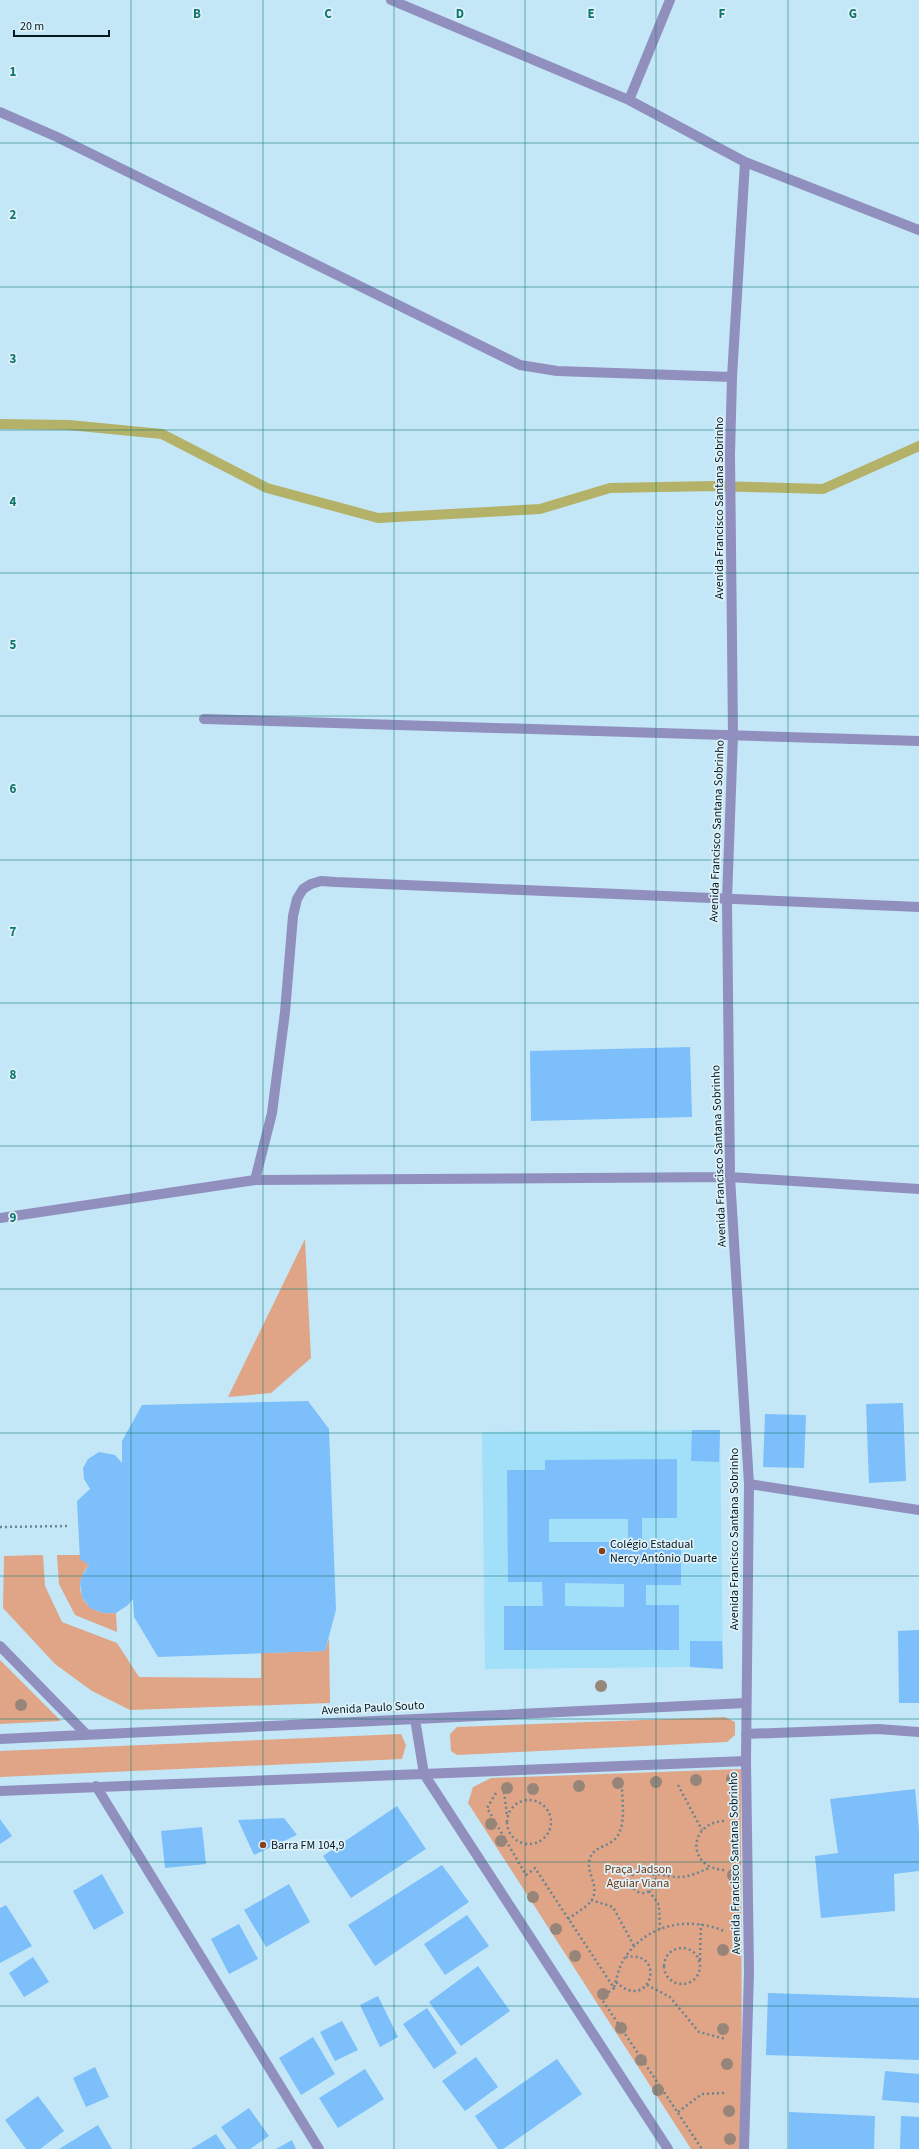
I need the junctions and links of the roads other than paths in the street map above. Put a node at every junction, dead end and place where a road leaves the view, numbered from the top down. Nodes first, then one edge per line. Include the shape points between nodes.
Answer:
1 (390, 0) edge
2 (670, 0) edge
3 (629, 100) junction
4 (0, 112) edge
5 (745, 162) junction
6 (919, 230) edge
7 (732, 377) junction
8 (204, 719) dead end
9 (733, 734) junction
10 (919, 741) edge
11 (727, 900) junction
12 (919, 907) edge
13 (730, 1177) junction
14 (255, 1180) junction
15 (919, 1189) edge
16 (0, 1218) edge
17 (749, 1484) junction
18 (919, 1510) edge
19 (0, 1646) edge
20 (746, 1703) junction
21 (415, 1719) junction
22 (919, 1732) edge
23 (746, 1734) junction
24 (87, 1735) junction
25 (0, 1739) edge
26 (746, 1762) junction
27 (424, 1774) junction
28 (96, 1786) junction
29 (0, 1791) edge
30 (319, 2149) edge
31 (668, 2149) edge
32 (744, 2149) edge

1 - 3 street
2 - 3 street
3 - 5 street
4 - 7 street via 57,137 520,365 557,372
5 - 6 street
5 - 7 street, Avenida Francisco Santana Sobrinho
7 - 9 street, Avenida Francisco Santana Sobrinho via 730,454
8 - 9 street
9 - 10 street
9 - 11 street, Avenida Francisco Santana Sobrinho
11 - 12 street
11 - 13 street, Avenida Francisco Santana Sobrinho
11 - 14 street via 320,881 311,884 297,899 293,916 285,1012 272,1114
13 - 14 street
13 - 15 street
13 - 17 street, Avenida Francisco Santana Sobrinho
14 - 16 street
17 - 18 street
17 - 20 street, Avenida Francisco Santana Sobrinho
19 - 24 street
20 - 21 street, Avenida Paulo Souto
20 - 23 street, Avenida Francisco Santana Sobrinho
21 - 24 street, Avenida Paulo Souto
21 - 27 street
22 - 23 street via 878,1729
23 - 26 street, Avenida Francisco Santana Sobrinho
24 - 25 street, Avenida Paulo Souto
26 - 27 street
26 - 32 street, Avenida Francisco Santana Sobrinho via 749,1971
27 - 28 street
27 - 31 street
28 - 29 street
28 - 30 street

